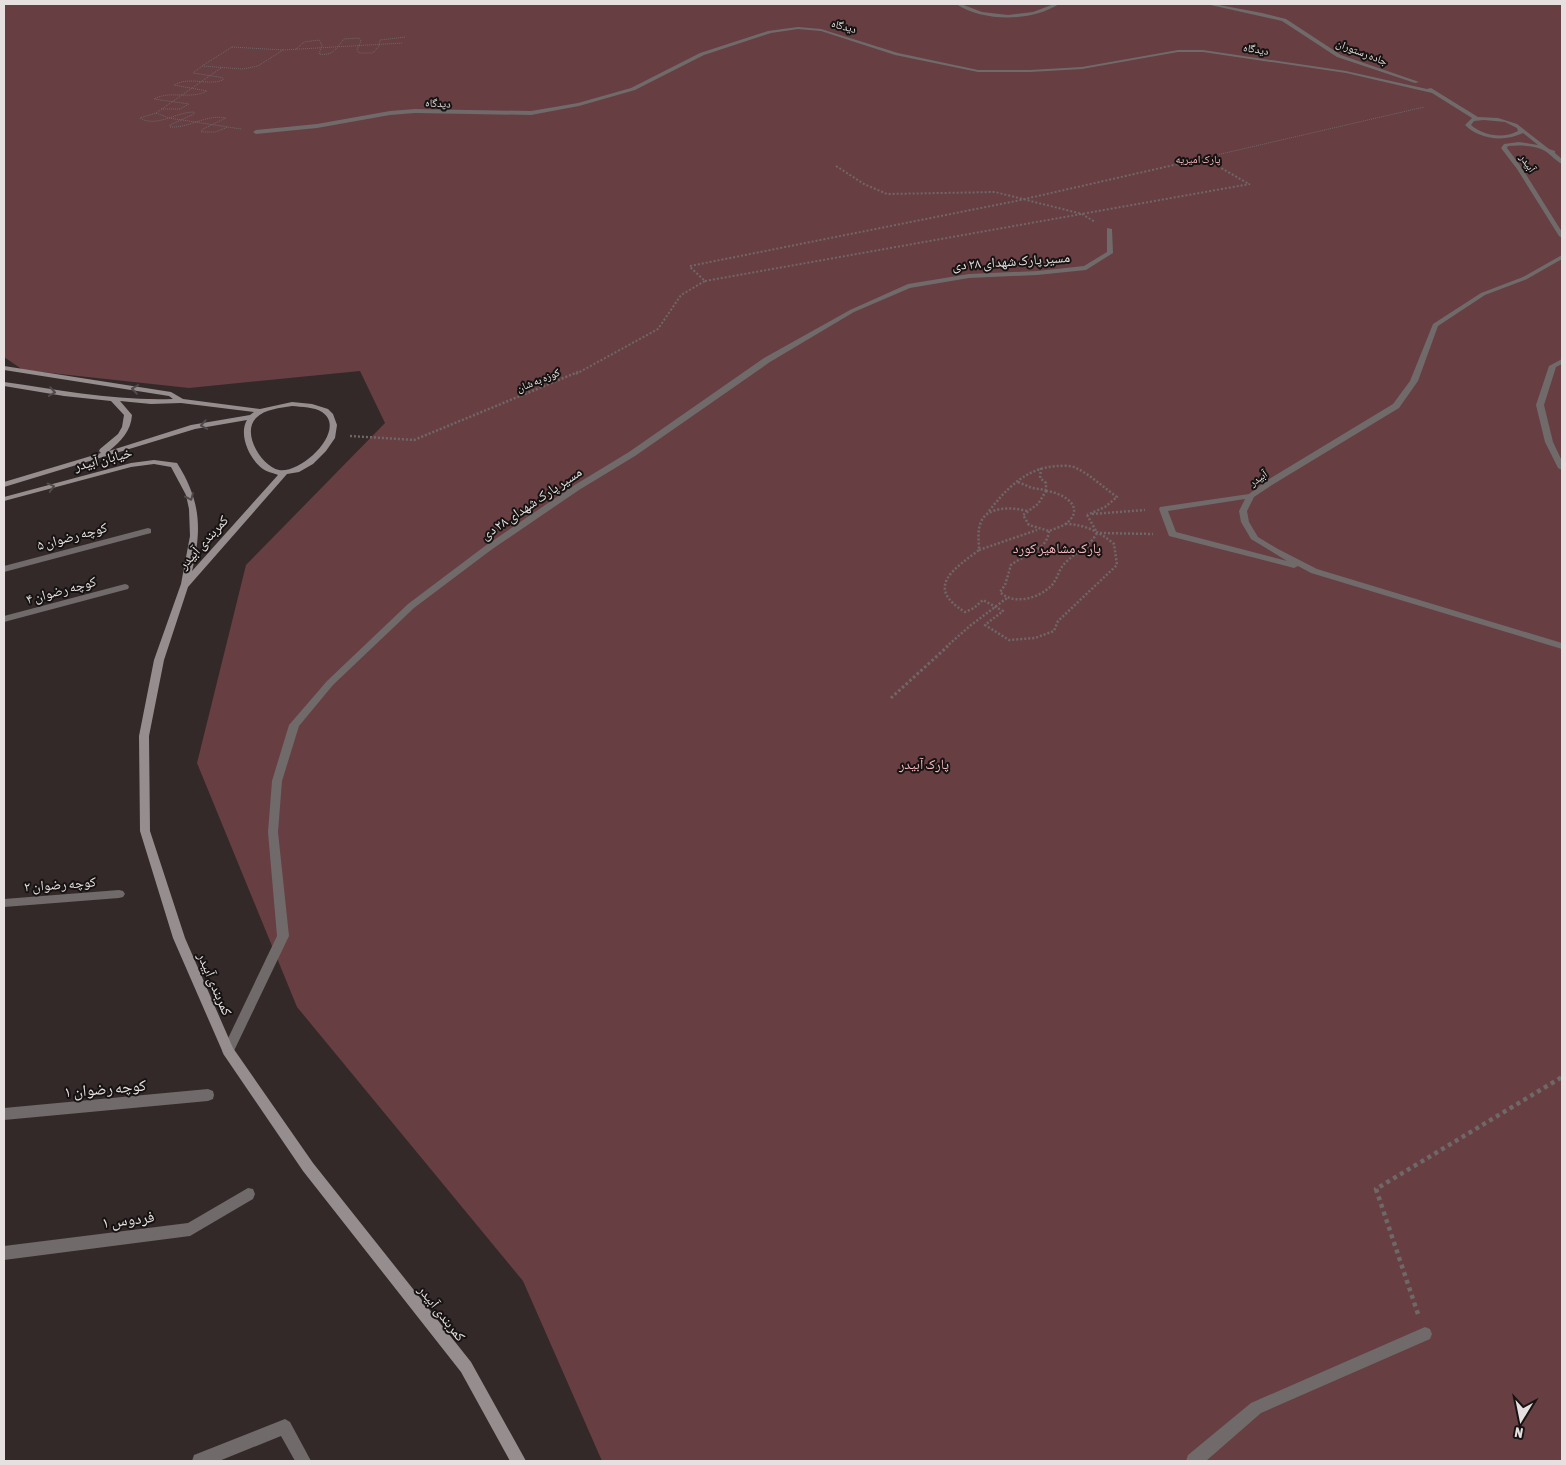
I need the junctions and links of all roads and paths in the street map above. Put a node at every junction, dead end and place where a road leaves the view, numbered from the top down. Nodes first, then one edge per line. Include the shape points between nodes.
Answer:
1 (958, 4) edge
2 (1057, 4) edge
3 (1208, 4) edge
4 (405, 37) dead end
5 (403, 43) dead end
6 (379, 45) junction
7 (358, 46) junction
8 (339, 47) junction
9 (320, 48) junction
10 (296, 49) junction
11 (283, 50) junction
12 (202, 66) junction
13 (221, 68) junction
14 (209, 76) junction
15 (200, 82) junction
16 (191, 89) junction
17 (1434, 92) junction
18 (181, 95) junction
19 (173, 101) junction
20 (1449, 101) junction
21 (161, 109) junction
22 (156, 113) junction
23 (167, 117) junction
24 (1477, 119) junction
25 (182, 120) junction
26 (197, 122) junction
27 (212, 124) junction
28 (1519, 127) junction
29 (256, 132) dead end
30 (1553, 152) junction
31 (1207, 158) junction
32 (1562, 162) edge
33 (836, 166) dead end
34 (1026, 199) junction
35 (1082, 214) junction
36 (1109, 229) joint
37 (1562, 236) edge
38 (1562, 257) edge
39 (705, 281) junction
40 (1562, 361) edge
41 (4, 368) edge
42 (4, 384) edge
43 (113, 398) junction
44 (182, 401) junction
45 (262, 411) junction
46 (252, 417) junction
47 (332, 434) junction
48 (98, 455) junction
49 (1040, 468) junction
50 (1562, 468) edge
51 (284, 473) junction
52 (1017, 482) junction
53 (4, 485) edge
54 (1046, 490) junction
55 (1251, 496) junction
56 (4, 500) edge
57 (1164, 509) junction
58 (1027, 511) junction
59 (986, 513) junction
60 (1087, 515) junction
61 (1065, 524) junction
62 (1083, 525) junction
63 (1038, 529) junction
64 (1049, 530) junction
65 (148, 531) dead end
66 (1097, 534) junction
67 (1172, 534) junction
68 (979, 550) junction
69 (4, 568) edge
70 (1314, 571) junction
71 (184, 586) junction
72 (126, 587) dead end
73 (1006, 598) junction
74 (995, 607) junction
75 (4, 619) edge
76 (1562, 646) edge
77 (891, 698) dead end
78 (119, 894) dead end
79 (4, 903) edge
80 (228, 1051) junction
81 (1562, 1077) edge
82 (208, 1095) dead end
83 (4, 1114) edge
84 (248, 1194) dead end
85 (4, 1253) edge
86 (1425, 1334) joint
87 (200, 1461) edge
88 (304, 1461) edge
89 (518, 1461) edge
90 (1194, 1461) edge

1 - 2 street via 988,14 1016,16
3 - 17 street, جاده رستوران via 1284,20 1339,56 1421,83
4 - 6 path via 385,38
5 - 6 path
6 - 7 path
6 - 7 path via 373,53 367,54 359,52
7 - 8 path
7 - 8 path via 359,38 352,38 344,39
8 - 9 path
8 - 9 path via 333,54 324,55 319,54
9 - 10 path
9 - 10 path via 322,42 311,40
10 - 11 path
11 - 12 path via 232,47
11 - 13 path via 258,66
12 - 13 path
12 - 14 path via 193,73
13 - 14 path
14 - 15 path
14 - 15 path via 223,80
15 - 16 path
15 - 16 path via 184,81 174,85
16 - 18 path
16 - 18 path via 207,91 200,95
17 - 20 street, جاده رستوران
17 - 29 street, دیدگاه via 1346,72 1204,51 1178,50 1082,68 978,71 897,54 821,30 798,28 770,32 702,54 633,89 580,104 531,113 390,113 317,126
18 - 19 path
18 - 19 path via 164,94 154,99
19 - 21 path
19 - 21 path via 189,104 180,109
20 - 24 street, جاده رستوران
20 - 31 path
21 - 22 path
22 - 23 path
22 - 23 path via 140,118 146,122
23 - 25 path
23 - 25 path via 179,112 194,112
24 - 28 street via 1501,120
24 - 28 street via 1468,125 1493,136 1517,134 1521,132
25 - 26 path
25 - 26 path via 170,124 170,127 186,127
26 - 27 path
26 - 27 path via 211,116 226,118
27 - 27 path via 201,132 215,132 228,127
28 - 30 street
30 - 32 street
30 - 37 street, آبیدر via 1520,142 1506,144 1504,148
31 - 34 path
31 - 35 path via 1250,184
33 - 34 path via 887,194 994,192
34 - 35 path
34 - 39 path via 690,266
35 - 36 path
35 - 39 path
36 - 80 street, مسیر پارک شهدای ۲۸ دی via 1110,253 1086,268 969,276 908,286 852,311 767,360 632,454 488,548 411,606 330,683 294,725 277,781 273,832 283,936
38 - 55 street, آبیدر via 1525,278 1483,294 1435,325 1414,381 1396,406
39 - 47 path, کوزه به شان via 681,295 658,329 576,374 414,440
40 - 50 street via 1553,366 1540,405 1549,442
44 -> 41 main road via 171,394
42 -> 43 main road
43 - 44 main road
43 - 48 main road via 128,415 128,424 120,439
44 - 45 main road
45 - 46 main road
45 - 47 main road via 292,404 320,408 329,414
46 -> 48 main road, خیابان آبیدر via 194,427
46 - 51 main road via 246,428 256,458 267,470
47 - 51 main road via 312,462 301,470
48 - 53 main road, خیابان آبیدر
49 - 52 path
49 - 54 path via 1040,478 1046,483
49 - 60 path via 1075,467 1117,497
51 - 71 main road, کمربندی آبیدر
52 - 54 path
52 - 59 path via 996,499
54 - 58 path via 1038,504
54 - 61 path via 1061,494 1071,503 1072,519
55 - 57 street
55 - 70 street, آبیدر via 1243,511 1255,539
56 -> 71 main road, خیابان آبیدر via 131,464 154,462 174,465 194,508 196,534
57 - 60 path
57 - 67 street
58 - 59 path via 1011,509
58 - 63 path via 1023,515 1024,521
59 - 68 path via 978,526
60 - 62 path
60 - 66 path
61 - 62 path
61 - 64 path
62 - 66 path
63 - 64 path
63 - 68 path via 999,546
64 - 73 path via 1040,547 1011,565 1000,592
65 - 69 street, کوچه رضوان ۵
66 - 67 path
66 - 73 path via 1093,541 1062,565 1052,584 1016,601
66 - 74 path via 1114,544 1117,565 1058,621 1054,631 1035,638 1009,640 985,625 1003,611
67 - 70 street
68 - 74 path via 949,573 945,595 950,603 965,612 983,600
70 - 76 street, آبیدر
71 - 80 main road, کمربندی آبیدر via 159,660 144,736 145,831 179,938
72 - 75 street, کوچه رضوان ۴
73 - 74 path
74 - 77 path via 971,624
78 - 79 street, کوچه رضوان ۲
80 - 89 main road, کمربندی آبیدر via 308,1167 466,1367
81 - 86 path via 1376,1189
82 - 83 street, کوچه رضوان ۱
84 - 85 street, فردوس ۱ via 190,1229
86 - 90 street via 1256,1408
87 - 88 street via 285,1427

